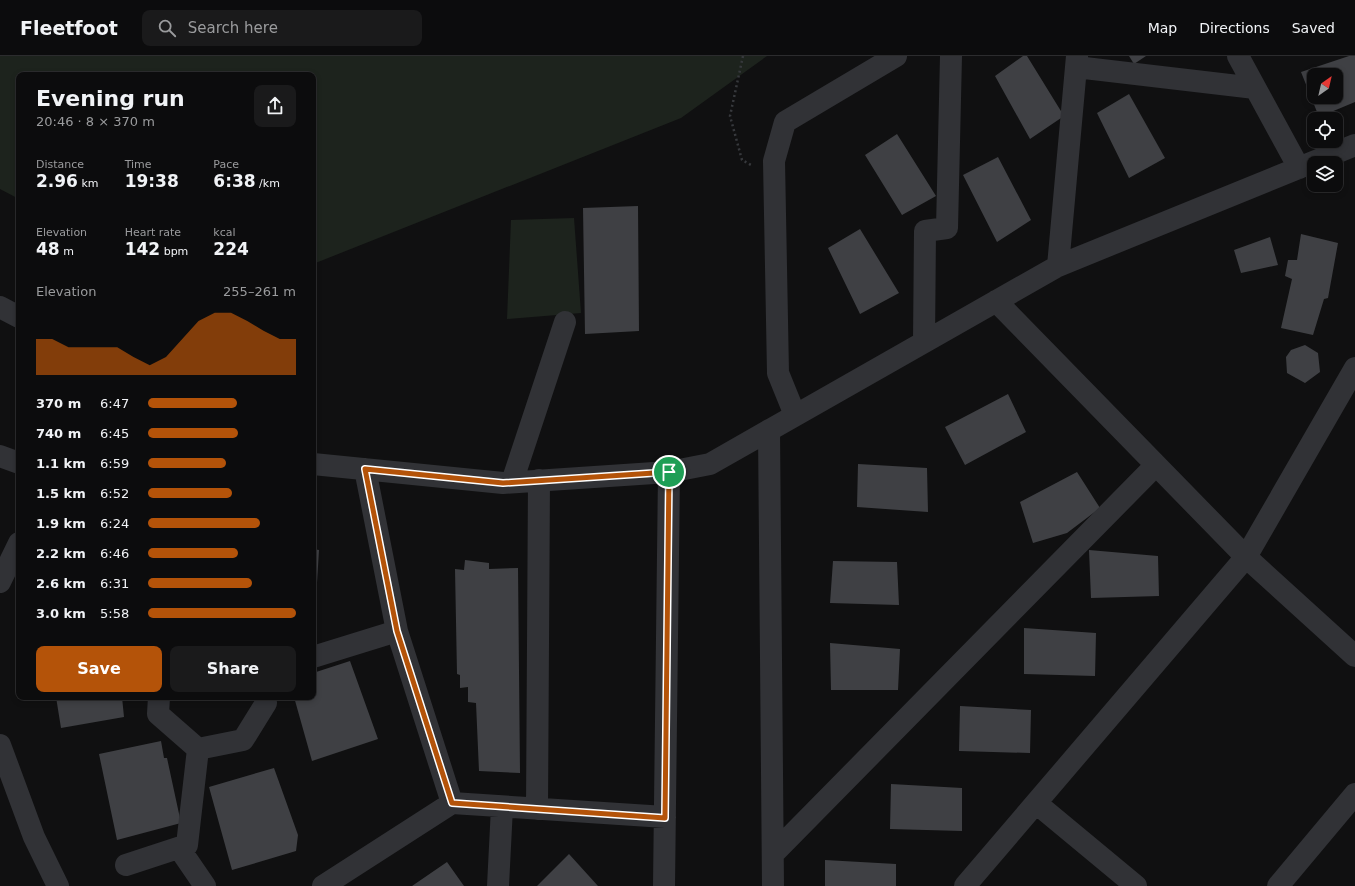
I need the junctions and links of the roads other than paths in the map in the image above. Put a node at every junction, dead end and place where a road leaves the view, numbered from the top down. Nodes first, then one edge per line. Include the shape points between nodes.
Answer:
1 (896, 56) edge
2 (951, 56) edge
3 (1238, 56) edge
4 (1077, 61) edge
5 (1256, 88) junction
6 (1355, 145) edge
7 (1299, 168) junction
8 (1058, 266) junction
9 (996, 301) junction
10 (0, 307) edge
11 (16, 315) edge
12 (565, 322) dead end
13 (924, 342) junction
14 (1355, 368) edge
15 (795, 415) junction
16 (768, 430) junction
17 (0, 456) edge
18 (16, 462) edge
19 (316, 464) edge
20 (1156, 465) junction
21 (365, 469) junction
22 (669, 472) junction
23 (539, 480) junction
24 (512, 482) junction
25 (16, 549) edge
26 (1246, 557) junction
27 (0, 582) edge
28 (397, 631) junction
29 (316, 656) edge
30 (1355, 656) edge
31 (159, 700) edge
32 (266, 700) edge
33 (1, 749) edge
34 (198, 749) junction
35 (1355, 794) edge
36 (452, 803) junction
37 (1036, 803) junction
38 (502, 807) junction
39 (537, 809) junction
40 (665, 818) junction
41 (179, 848) junction
42 (773, 854) junction
43 (126, 865) dead end
44 (58, 886) edge
45 (205, 886) edge
46 (323, 886) edge
47 (498, 886) edge
48 (664, 886) edge
49 (773, 886) edge
50 (965, 886) edge
51 (1136, 886) edge
52 (1278, 886) edge

1 - 15 street via 785,122 774,161 778,373
2 - 13 street via 947,228 925,231
3 - 5 street
4 - 5 street
4 - 8 street
5 - 7 street
6 - 7 street
7 - 8 street
8 - 9 street
9 - 13 street
9 - 20 street
10 - 11 street
12 - 24 street
13 - 15 street
14 - 26 street
15 - 16 street
16 - 22 street via 710,464
16 - 42 street
17 - 18 street
19 - 21 street
20 - 26 street
20 - 42 street
21 - 24 street
21 - 28 street
22 - 23 street
22 - 40 street
23 - 24 street
23 - 39 street
25 - 27 street
26 - 30 street
26 - 37 street
28 - 29 street
28 - 36 street
31 - 34 street via 158,714
32 - 34 street via 243,740
33 - 44 street via 34,837
34 - 41 street via 187,845
35 - 52 street
36 - 38 street
36 - 46 street
37 - 50 street
37 - 51 street
38 - 39 street
38 - 47 street
39 - 40 street
40 - 48 street
41 - 43 street
41 - 45 street
42 - 49 street

